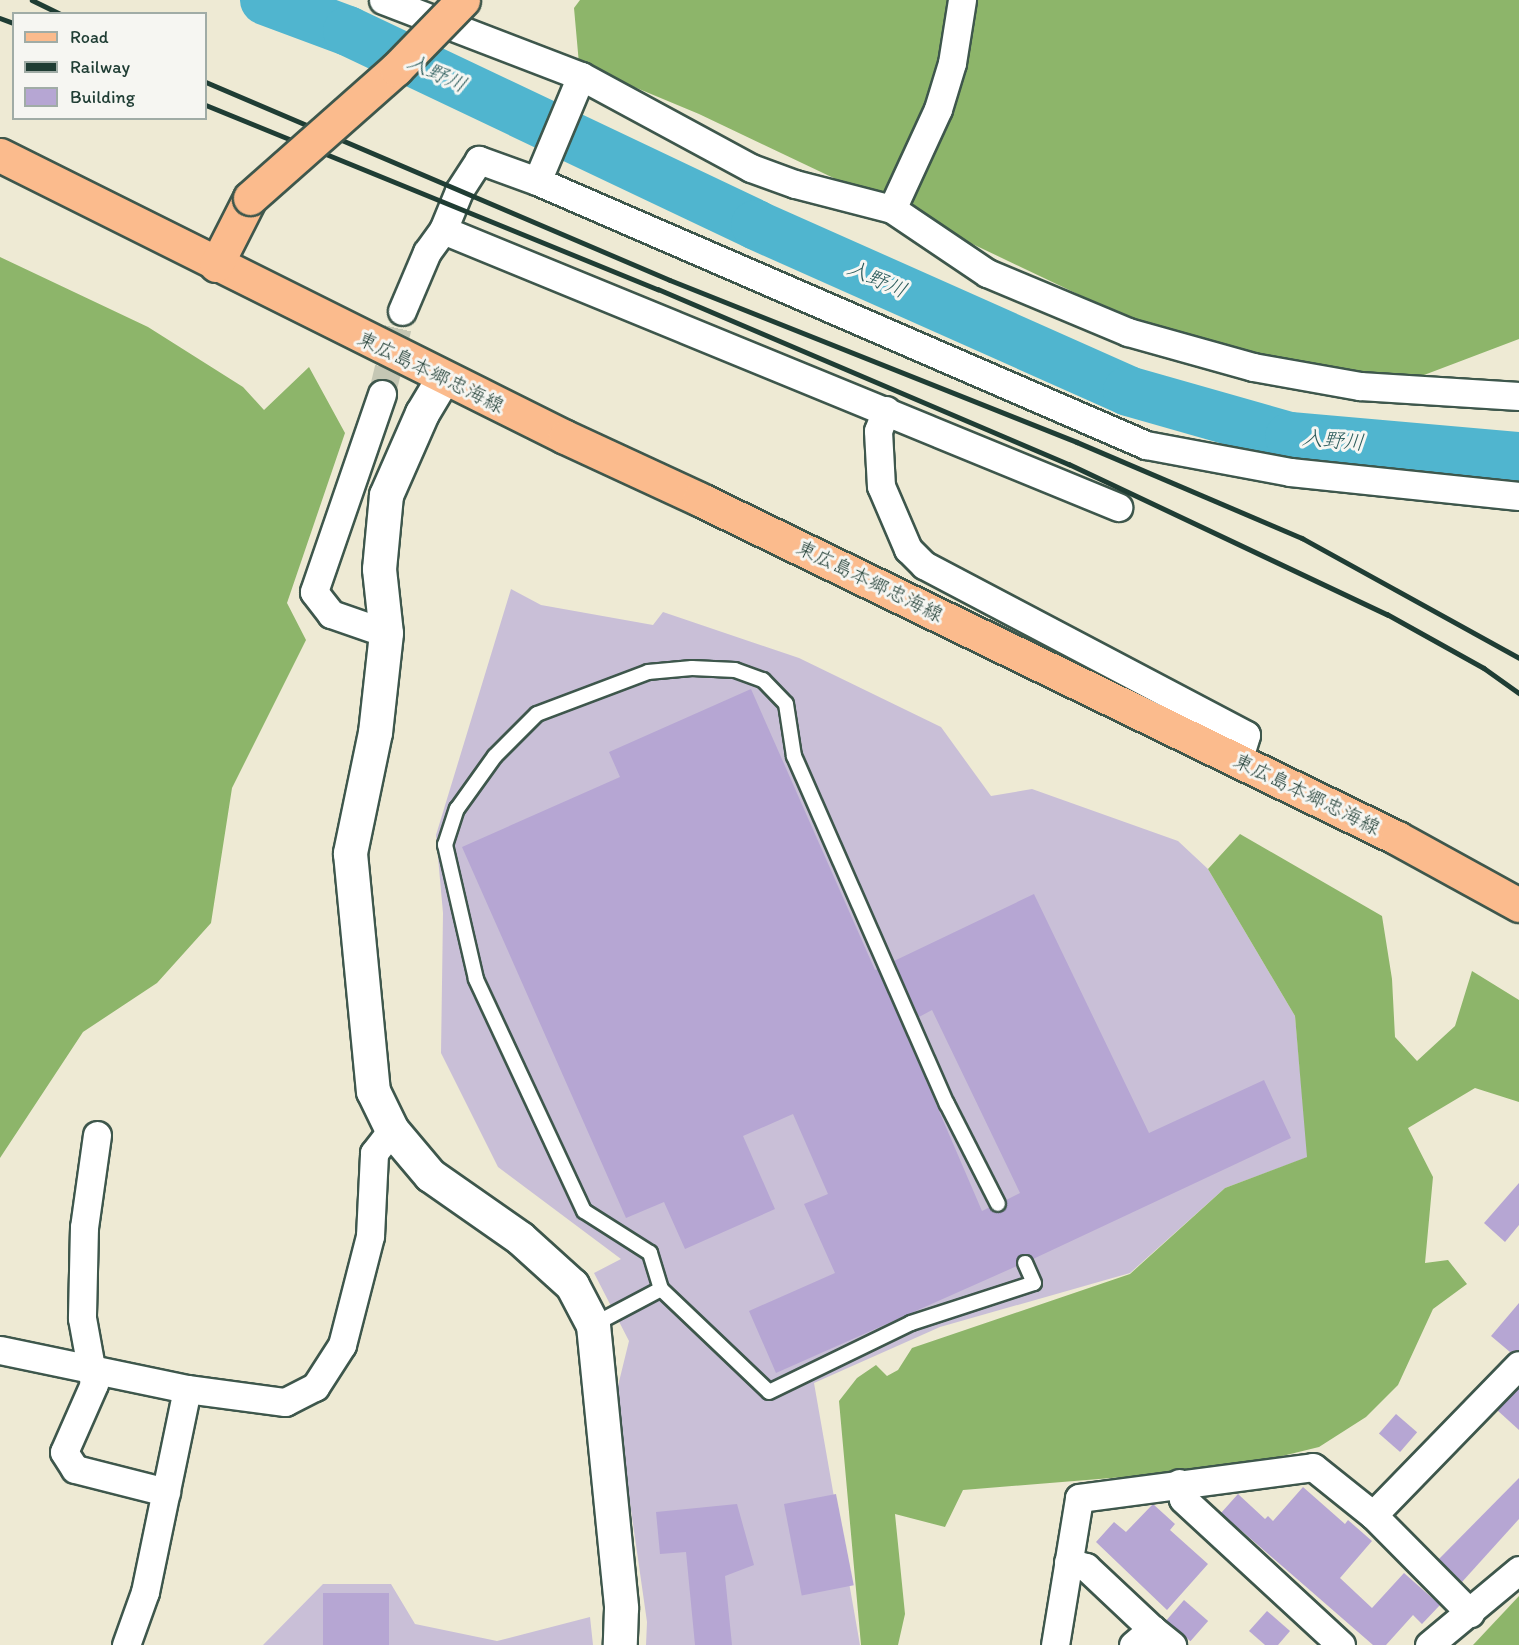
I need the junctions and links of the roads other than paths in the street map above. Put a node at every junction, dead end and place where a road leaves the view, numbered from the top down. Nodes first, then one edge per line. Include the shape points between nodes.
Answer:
1 (382, 0) edge
2 (464, 0) edge
3 (962, 0) edge
4 (578, 84) junction
5 (0, 155) edge
6 (541, 171) junction
7 (892, 209) junction
8 (443, 230) junction
9 (216, 265) junction
10 (402, 311) tunnel mouth
11 (443, 378) junction
12 (382, 394) tunnel mouth
13 (1519, 396) edge
14 (886, 410) junction
15 (1519, 496) edge
16 (1118, 507) dead end
17 (386, 633) junction
18 (1238, 761) junction
19 (1519, 905) edge
20 (392, 1130) junction
21 (97, 1135) dead end
22 (998, 1204) dead end
23 (1025, 1263) dead end
24 (662, 1289) junction
25 (593, 1325) junction
26 (0, 1350) edge
27 (1519, 1365) edge
28 (90, 1369) junction
29 (187, 1389) junction
30 (1179, 1483) junction
31 (166, 1492) junction
32 (1373, 1515) junction
33 (1068, 1562) junction
34 (1519, 1570) edge
35 (1470, 1613) junction
36 (1152, 1640) edge
37 (126, 1645) edge
38 (620, 1645) edge
39 (1054, 1645) edge
40 (1341, 1645) edge
41 (1429, 1645) edge

1 - 4 street
2 - 9 main road, bridge via 396,69 250,198
3 - 7 street via 952,63 938,110
4 - 6 street
4 - 7 street via 751,168 795,184
5 - 9 main road, 東広島本郷忠海線
6 - 8 street via 479,160 455,198
6 - 15 street via 1146,445 1290,472
7 - 13 street via 987,273 1128,332 1253,367 1360,386
8 - 10 street via 427,252
8 - 14 street
9 - 11 main road, 東広島本郷忠海線
11 - 17 street via 422,413 386,495 379,569
11 - 18 main road, 東広島本郷忠海線
12 - 17 street via 314,592 331,614
14 - 16 street
14 - 18 street via 878,431 881,486 908,549 924,565 1246,735
17 - 20 street via 375,732 350,853 373,1091
18 - 19 main road, 東広島本郷忠海線 via 1397,838
20 - 25 street via 430,1176 520,1238 572,1285
20 - 29 street via 374,1153 370,1236 342,1345 315,1387 285,1402
21 - 28 street via 84,1227 82,1318
22 - 24 lane via 947,1104 794,756 786,704 763,680 735,670 648,672 537,714 495,756 457,809 445,844 476,979 584,1210 650,1253
23 - 24 lane via 1034,1283 911,1323 769,1392
24 - 25 lane
25 - 38 street via 621,1608
26 - 28 street
27 - 32 street
28 - 29 street
28 - 31 street via 94,1384 64,1452 75,1468
29 - 31 street
30 - 32 street via 1313,1467
30 - 33 street via 1079,1498
30 - 40 street via 1184,1499
31 - 37 street via 145,1592
32 - 35 street
33 - 36 street via 1086,1567
33 - 39 street
34 - 35 street
35 - 41 street

